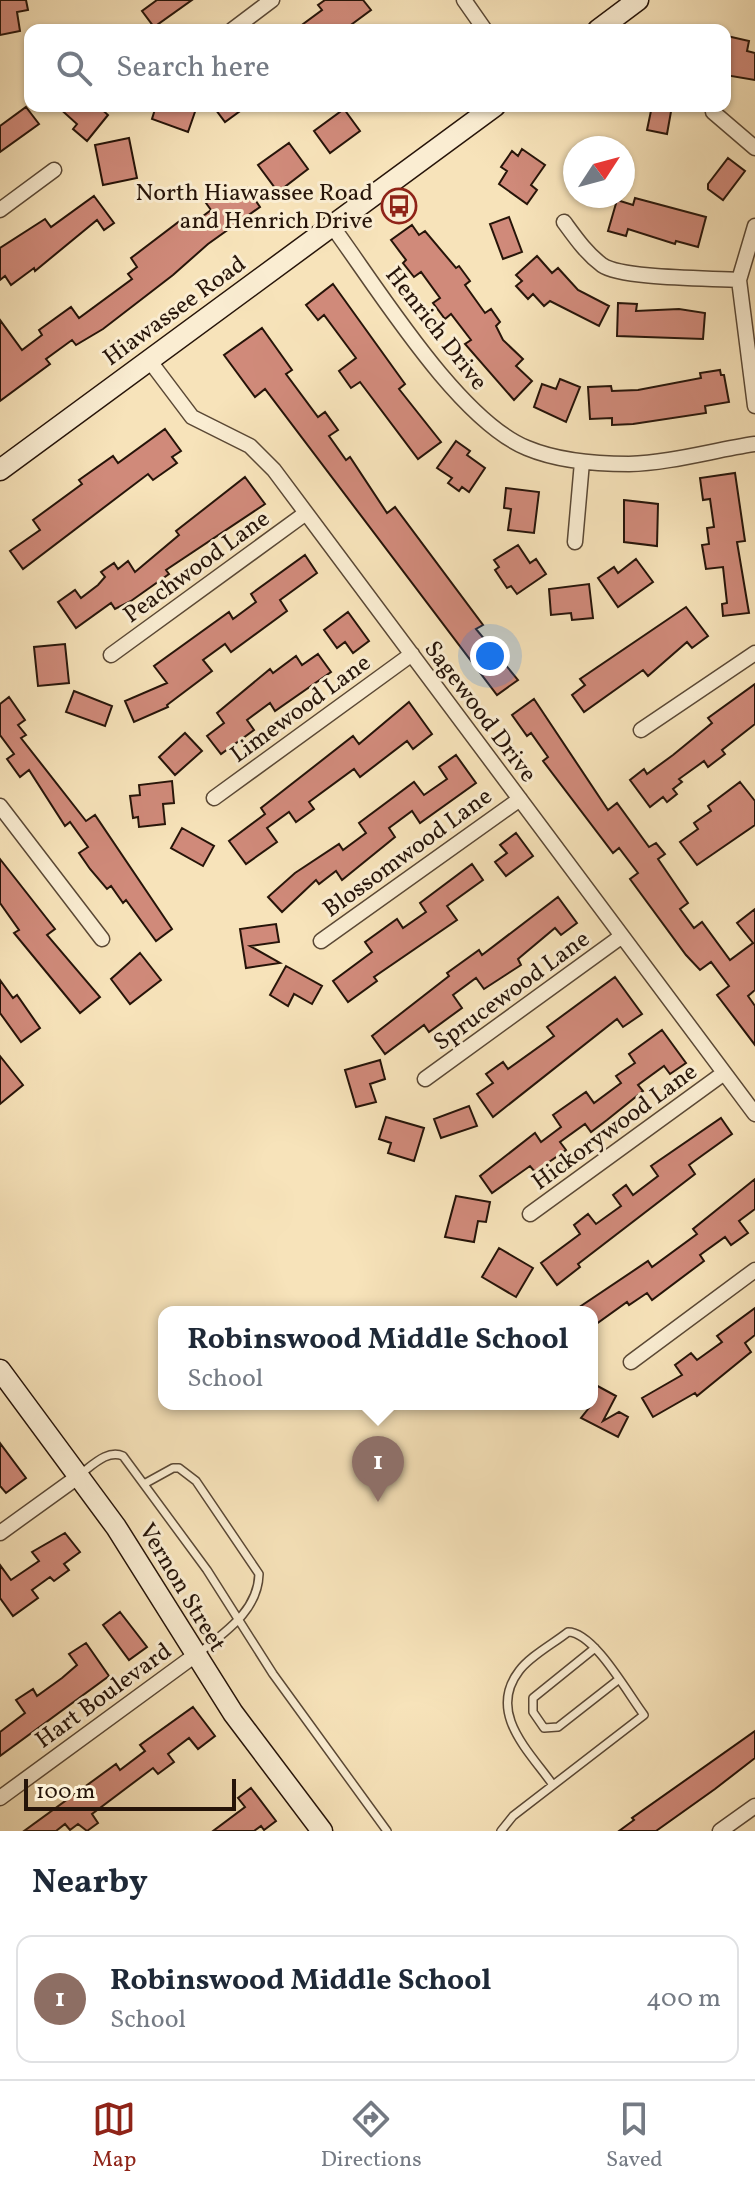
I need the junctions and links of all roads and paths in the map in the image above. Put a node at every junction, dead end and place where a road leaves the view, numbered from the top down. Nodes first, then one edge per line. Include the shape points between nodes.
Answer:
1 (272, 0) edge
2 (464, 0) edge
3 (638, 0) edge
4 (240, 24) edge
5 (481, 24) edge
6 (606, 24) edge
7 (487, 112) edge
8 (713, 112) dead end
9 (755, 148) edge
10 (54, 170) dead end
11 (0, 210) edge
12 (564, 222) dead end
13 (332, 226) junction
14 (755, 226) edge
15 (739, 280) junction
16 (149, 360) junction
17 (755, 406) edge
18 (755, 444) edge
19 (582, 462) junction
20 (0, 470) edge
21 (306, 513) junction
22 (575, 542) dead end
23 (755, 653) edge
24 (412, 654) junction
25 (111, 655) dead end
26 (641, 730) dead end
27 (214, 798) dead end
28 (520, 799) junction
29 (0, 806) edge
30 (622, 936) junction
31 (102, 939) dead end
32 (321, 941) dead end
33 (724, 1073) junction
34 (425, 1079) dead end
35 (755, 1114) edge
36 (530, 1214) dead end
37 (755, 1270) edge
38 (631, 1362) dead end
39 (0, 1370) edge
40 (79, 1476) junction
41 (144, 1484) junction
42 (0, 1533) edge
43 (240, 1621) junction
44 (593, 1645) junction
45 (194, 1656) junction
46 (618, 1680) junction
47 (553, 1785) junction
48 (0, 1798) edge
49 (755, 1806) edge
50 (322, 1831) edge
51 (387, 1831) edge
52 (501, 1831) edge
53 (720, 1831) edge

1 - 4 street
2 - 5 street
3 - 6 main road
7 - 13 main road, Hiawassee Road
8 - 9 street
10 - 11 street
12 - 15 street via 605,267
13 - 16 main road, Hiawassee Road
13 - 19 street, Henrich Drive via 450,386 486,422 526,448
14 - 15 street
15 - 17 street
16 - 20 main road, Hiawassee Road
16 - 21 street, Sagewood Drive via 192,417 250,446
18 - 19 street, Henrich Drive via 632,464
19 - 22 street
21 - 24 street, Sagewood Drive
21 - 25 street, Peachwood Lane
23 - 26 street
24 - 27 street, Limewood Lane
24 - 28 street, Sagewood Drive
28 - 30 street, Sagewood Drive
28 - 32 street, Blossomwood Lane
29 - 31 street
30 - 33 street, Sagewood Drive
30 - 34 street, Sprucewood Lane
33 - 35 street, Sagewood Drive
33 - 36 street, Hickorywood Lane
37 - 38 street
39 - 40 main road, Vernon Street
40 - 41 lane via 103,1457 116,1454
40 - 42 street
40 - 45 main road, Vernon Street via 146,1573
41 - 43 lane
41 - 43 lane via 179,1468 196,1481 259,1574
43 - 45 lane
43 - 51 lane
44 - 46 lane
44 - 46 lane via 533,1698 533,1712 544,1728 558,1727
44 - 47 lane via 578,1632 568,1632 520,1669 506,1701 508,1719
45 - 48 street, Hart Boulevard
45 - 50 main road, Vernon Street
46 - 47 lane via 644,1715
47 - 52 lane
49 - 53 street

